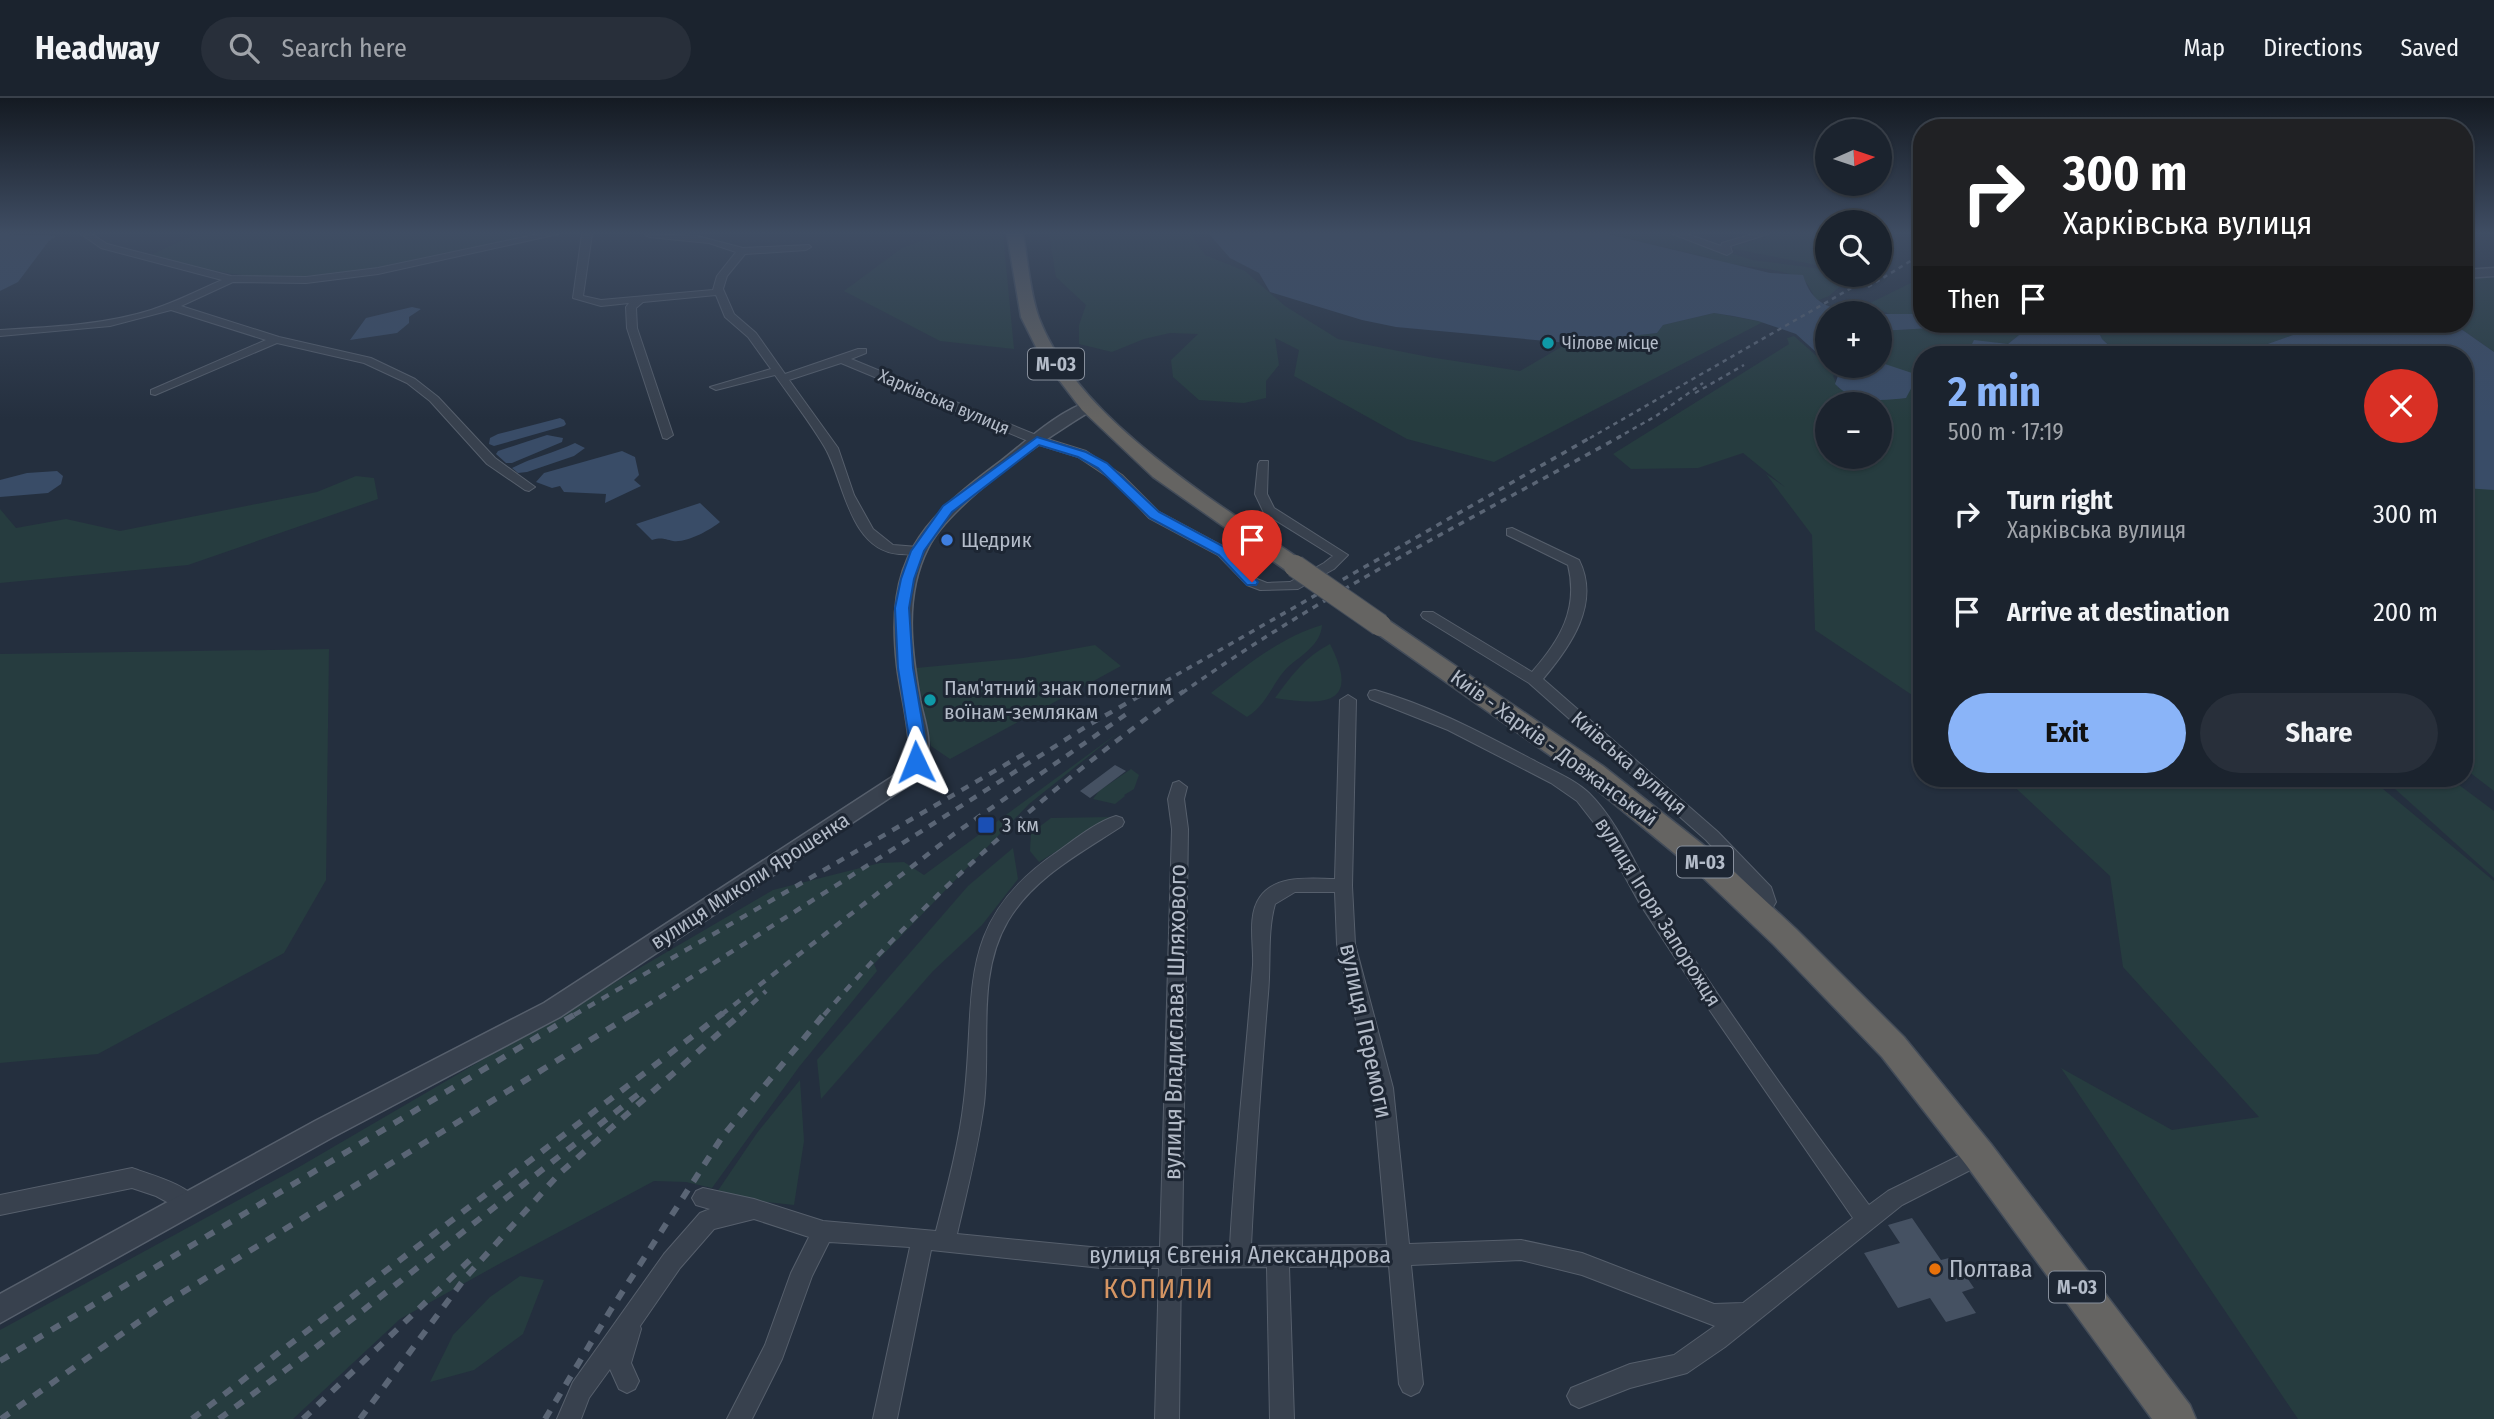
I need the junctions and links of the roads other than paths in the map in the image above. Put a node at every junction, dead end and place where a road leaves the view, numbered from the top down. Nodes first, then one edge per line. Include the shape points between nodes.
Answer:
1 (196, 296) edge
2 (578, 296) edge
3 (687, 296) edge
4 (721, 296) edge
5 (1026, 296) edge
6 (639, 301) junction
7 (172, 307) junction
8 (0, 334) edge
9 (276, 340) junction
10 (862, 351) dead end
11 (841, 359) junction
12 (780, 374) junction
13 (716, 387) dead end
14 (155, 392) dead end
15 (1089, 406) junction
16 (667, 435) dead end
17 (1037, 440) junction
18 (1264, 464) dead end
19 (529, 486) dead end
20 (1512, 531) dead end
21 (918, 551) junction
22 (1428, 615) dead end
23 (1534, 680) junction
24 (1375, 695) dead end
25 (1348, 700) dead end
26 (1179, 787) dead end
27 (1116, 822) dead end
28 (1343, 886) junction
29 (1755, 909) junction
30 (1979, 1156) junction
31 (703, 1198) dead end
32 (189, 1204) junction
33 (0, 1205) edge
34 (754, 1209) junction
35 (1866, 1218) junction
36 (823, 1231) junction
37 (934, 1240) junction
38 (1240, 1255) junction
39 (1278, 1255) junction
40 (1398, 1255) junction
41 (1170, 1257) junction
42 (0, 1309) edge
43 (1747, 1314) junction
44 (633, 1316) junction
45 (627, 1381) dead end
46 (1410, 1384) dead end
47 (1579, 1396) dead end
48 (569, 1419) edge
49 (739, 1419) edge
50 (885, 1419) edge
51 (1167, 1419) edge
52 (1282, 1419) edge
53 (2176, 1419) edge

1 - 7 street
2 - 6 street via 601,303
3 - 6 street
4 - 12 street via 729,315 752,335
5 - 15 highway, М-03 via 1030,317 1049,355
6 - 16 street via 631,307 632,328
7 - 8 street via 76,327
7 - 9 street
9 - 14 street
9 - 19 street via 367,360 411,381 434,399 491,461
10 - 11 street, Харківська вулиця
11 - 12 street, Харківська вулиця
11 - 17 street, Харківська вулиця
12 - 13 street, Харківська вулиця
12 - 21 street via 832,448 848,495 868,531 889,549
15 - 17 street, вулиця Миколи Ярошенка
15 - 29 highway, Київ - Харків - Довжанський / М-03, bridge via 1160,473 1604,781
17 - 18 street, Харківська вулиця via 1102,465 1154,515 1223,552 1252,582 1265,587 1293,586 1341,555 1269,510 1261,494
17 - 21 street, вулиця Миколи Ярошенка via 947,509
20 - 23 street via 1574,563 1580,579 1575,625
21 - 32 street, вулиця Миколи Ярошенка via 902,608 918,744 909,773 880,797 552,1010
22 - 23 street, Київська вулиця
23 - 29 street, Київська вулиця via 1689,814 1744,869 1765,892 1767,902
24 - 35 street, вулиця Ігоря Запорожця via 1445,720 1590,804 1648,903 1782,1105
25 - 28 street, вулиця Перемоги
26 - 41 street, вулиця Владислава Шляхового
27 - 37 street via 1048,866 1018,895 997,925 981,968 974,1101
28 - 38 street via 1294,885 1267,900 1262,919
28 - 40 street, вулиця Перемоги via 1346,944 1383,1087
29 - 30 highway, Київ - Харків - Довжанський / М-03 via 1883,1037
30 - 35 street via 1923,1182
30 - 53 highway, М-03
31 - 34 street, вулиця Євгенія Александрова
32 - 33 street via 132,1178
32 - 42 street, вулиця Миколи Ярошенка
34 - 36 street, вулиця Євгенія Александрова
34 - 44 street via 708,1220
35 - 43 street
36 - 37 street, вулиця Євгенія Александрова
36 - 49 street via 802,1273 774,1351
37 - 41 street, вулиця Євгенія Александрова via 1101,1258
37 - 50 street
38 - 39 street, вулиця Євгенія Александрова
38 - 41 street, вулиця Євгенія Александрова
39 - 40 street, вулиця Євгенія Александрова
39 - 52 street
40 - 43 street, вулиця Євгенія Александрова via 1521,1250 1582,1264 1714,1315
40 - 46 street, вулиця Перемоги
41 - 51 street, вулиця Владислава Шляхового
43 - 47 street via 1679,1365 1630,1376
44 - 45 street via 619,1363
44 - 48 street via 581,1390

